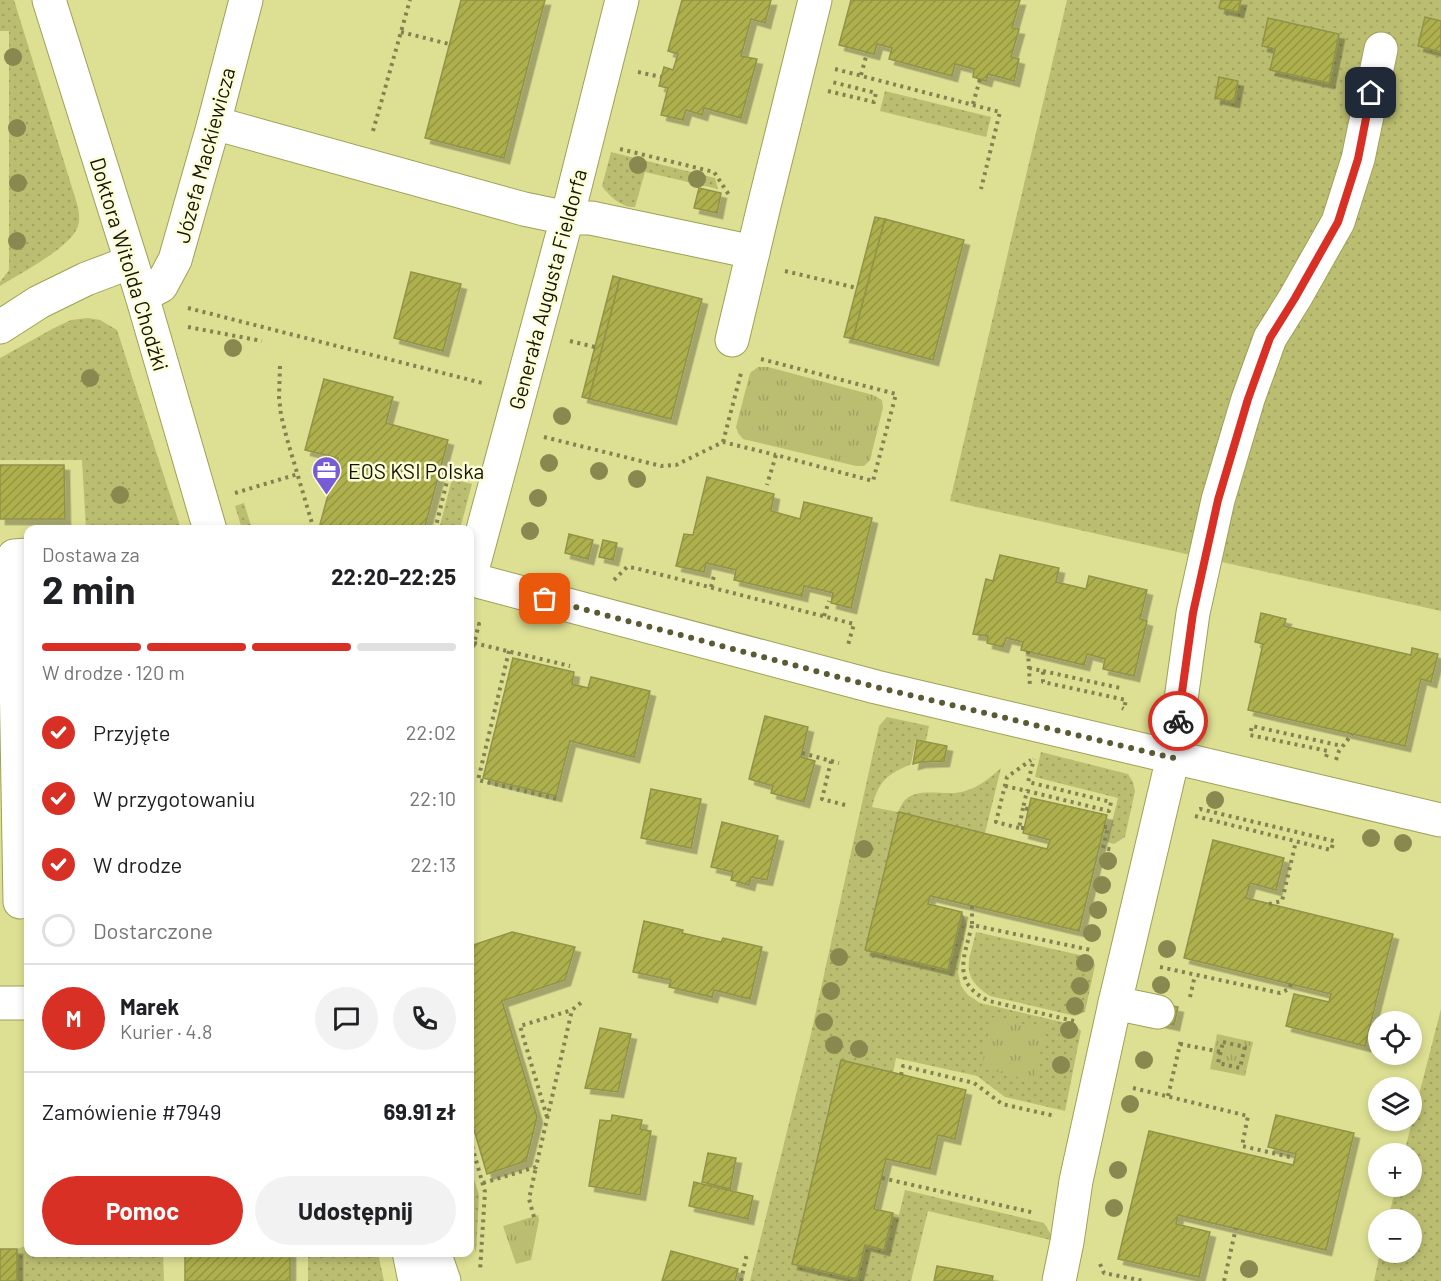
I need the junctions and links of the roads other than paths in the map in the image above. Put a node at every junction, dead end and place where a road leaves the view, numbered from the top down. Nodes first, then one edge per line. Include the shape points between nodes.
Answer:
1 (49, 0) edge
2 (246, 0) edge
3 (622, 0) edge
4 (815, 0) edge
5 (1381, 50) dead end
6 (214, 123) junction
7 (567, 218) junction
8 (751, 258) junction
9 (130, 262) junction
10 (142, 296) junction
11 (0, 327) edge
12 (739, 347) road end
13 (209, 525) edge
14 (24, 555) edge
15 (474, 564) edge
16 (474, 580) edge
17 (1173, 758) junction
18 (1440, 820) edge
19 (20, 902) dead end
20 (0, 1003) edge
21 (24, 1003) edge
22 (1115, 1003) junction
23 (1158, 1012) dead end
24 (410, 1257) edge
25 (436, 1257) edge
26 (415, 1281) edge
27 (444, 1281) edge
28 (1059, 1281) edge

1 - 9 street, Doktora Witolda Chodźki
2 - 6 street, Józefa Mackiewicza
3 - 7 street, Generała Augusta Fieldorfa
4 - 8 street via 814,63 764,206
5 - 17 street via 1358,159 1338,222 1270,338 1221,489 1193,613
6 - 7 street
6 - 10 street, Józefa Mackiewicza via 175,260 162,286
7 - 8 street via 591,218
7 - 15 street, Generała Augusta Fieldorfa
8 - 12 street
9 - 10 street, Doktora Witolda Chodźki
9 - 11 street via 39,302
10 - 13 street, Doktora Witolda Chodźki
14 - 19 street via 14,556
16 - 17 street via 876,687
17 - 18 street
17 - 22 street
20 - 21 street
22 - 23 street
22 - 28 street via 1076,1181
24 - 26 street
25 - 27 street

